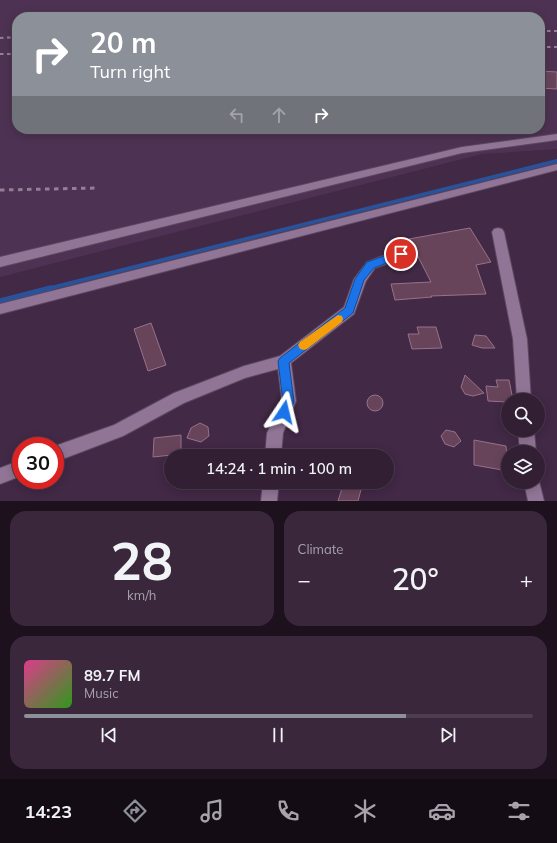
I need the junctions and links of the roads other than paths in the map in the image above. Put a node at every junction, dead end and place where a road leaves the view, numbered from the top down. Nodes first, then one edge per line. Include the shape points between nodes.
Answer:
1 (557, 137) edge
2 (557, 167) edge
3 (498, 232) dead end
4 (401, 254) dead end
5 (0, 262) edge
6 (0, 310) edge
7 (284, 361) junction
8 (524, 393) edge
9 (274, 449) edge
10 (64, 451) edge
11 (12, 471) edge
12 (0, 476) edge
13 (271, 489) edge
14 (533, 489) edge
15 (270, 501) edge
16 (536, 501) edge

1 - 5 street via 462,150
2 - 6 street
3 - 8 street via 520,339
4 - 7 street via 371,265 360,279 349,310
7 - 9 street via 289,402 275,433
7 - 10 street via 244,372 179,398 118,431
11 - 12 street
13 - 15 street
14 - 16 street

